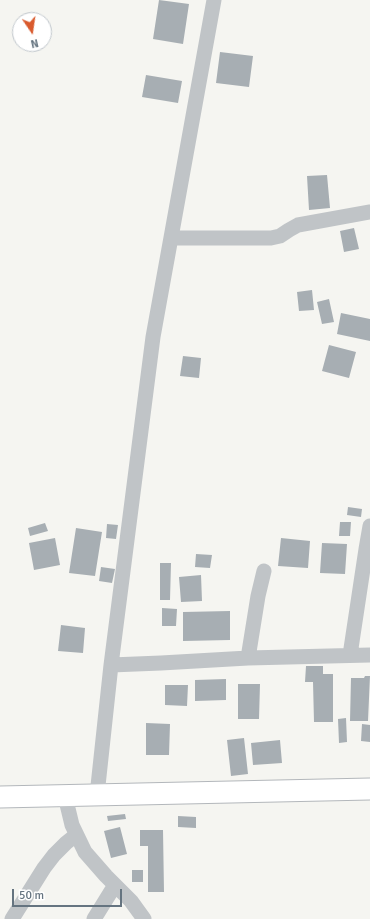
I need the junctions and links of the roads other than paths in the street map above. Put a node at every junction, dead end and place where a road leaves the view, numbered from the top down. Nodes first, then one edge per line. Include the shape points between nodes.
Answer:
1 (214, 0) edge
2 (370, 212) edge
3 (171, 238) junction
4 (370, 526) edge
5 (264, 571) dead end
6 (350, 655) junction
7 (370, 655) edge
8 (248, 658) junction
9 (111, 664) junction
10 (370, 789) edge
11 (97, 795) junction
12 (65, 796) junction
13 (0, 797) edge
14 (76, 835) junction
15 (115, 885) junction
16 (12, 919) edge
17 (94, 919) edge
18 (144, 919) edge

1 - 3 street
2 - 3 street via 298,225 280,236 271,238
3 - 9 street via 153,337
4 - 6 street
5 - 8 street
6 - 7 street
6 - 8 street
8 - 9 street via 160,664
9 - 11 street
10 - 11 main road
11 - 12 main road
12 - 13 main road
12 - 14 street
14 - 15 street via 85,852
14 - 16 street via 44,868
15 - 17 street
15 - 18 street via 132,901

